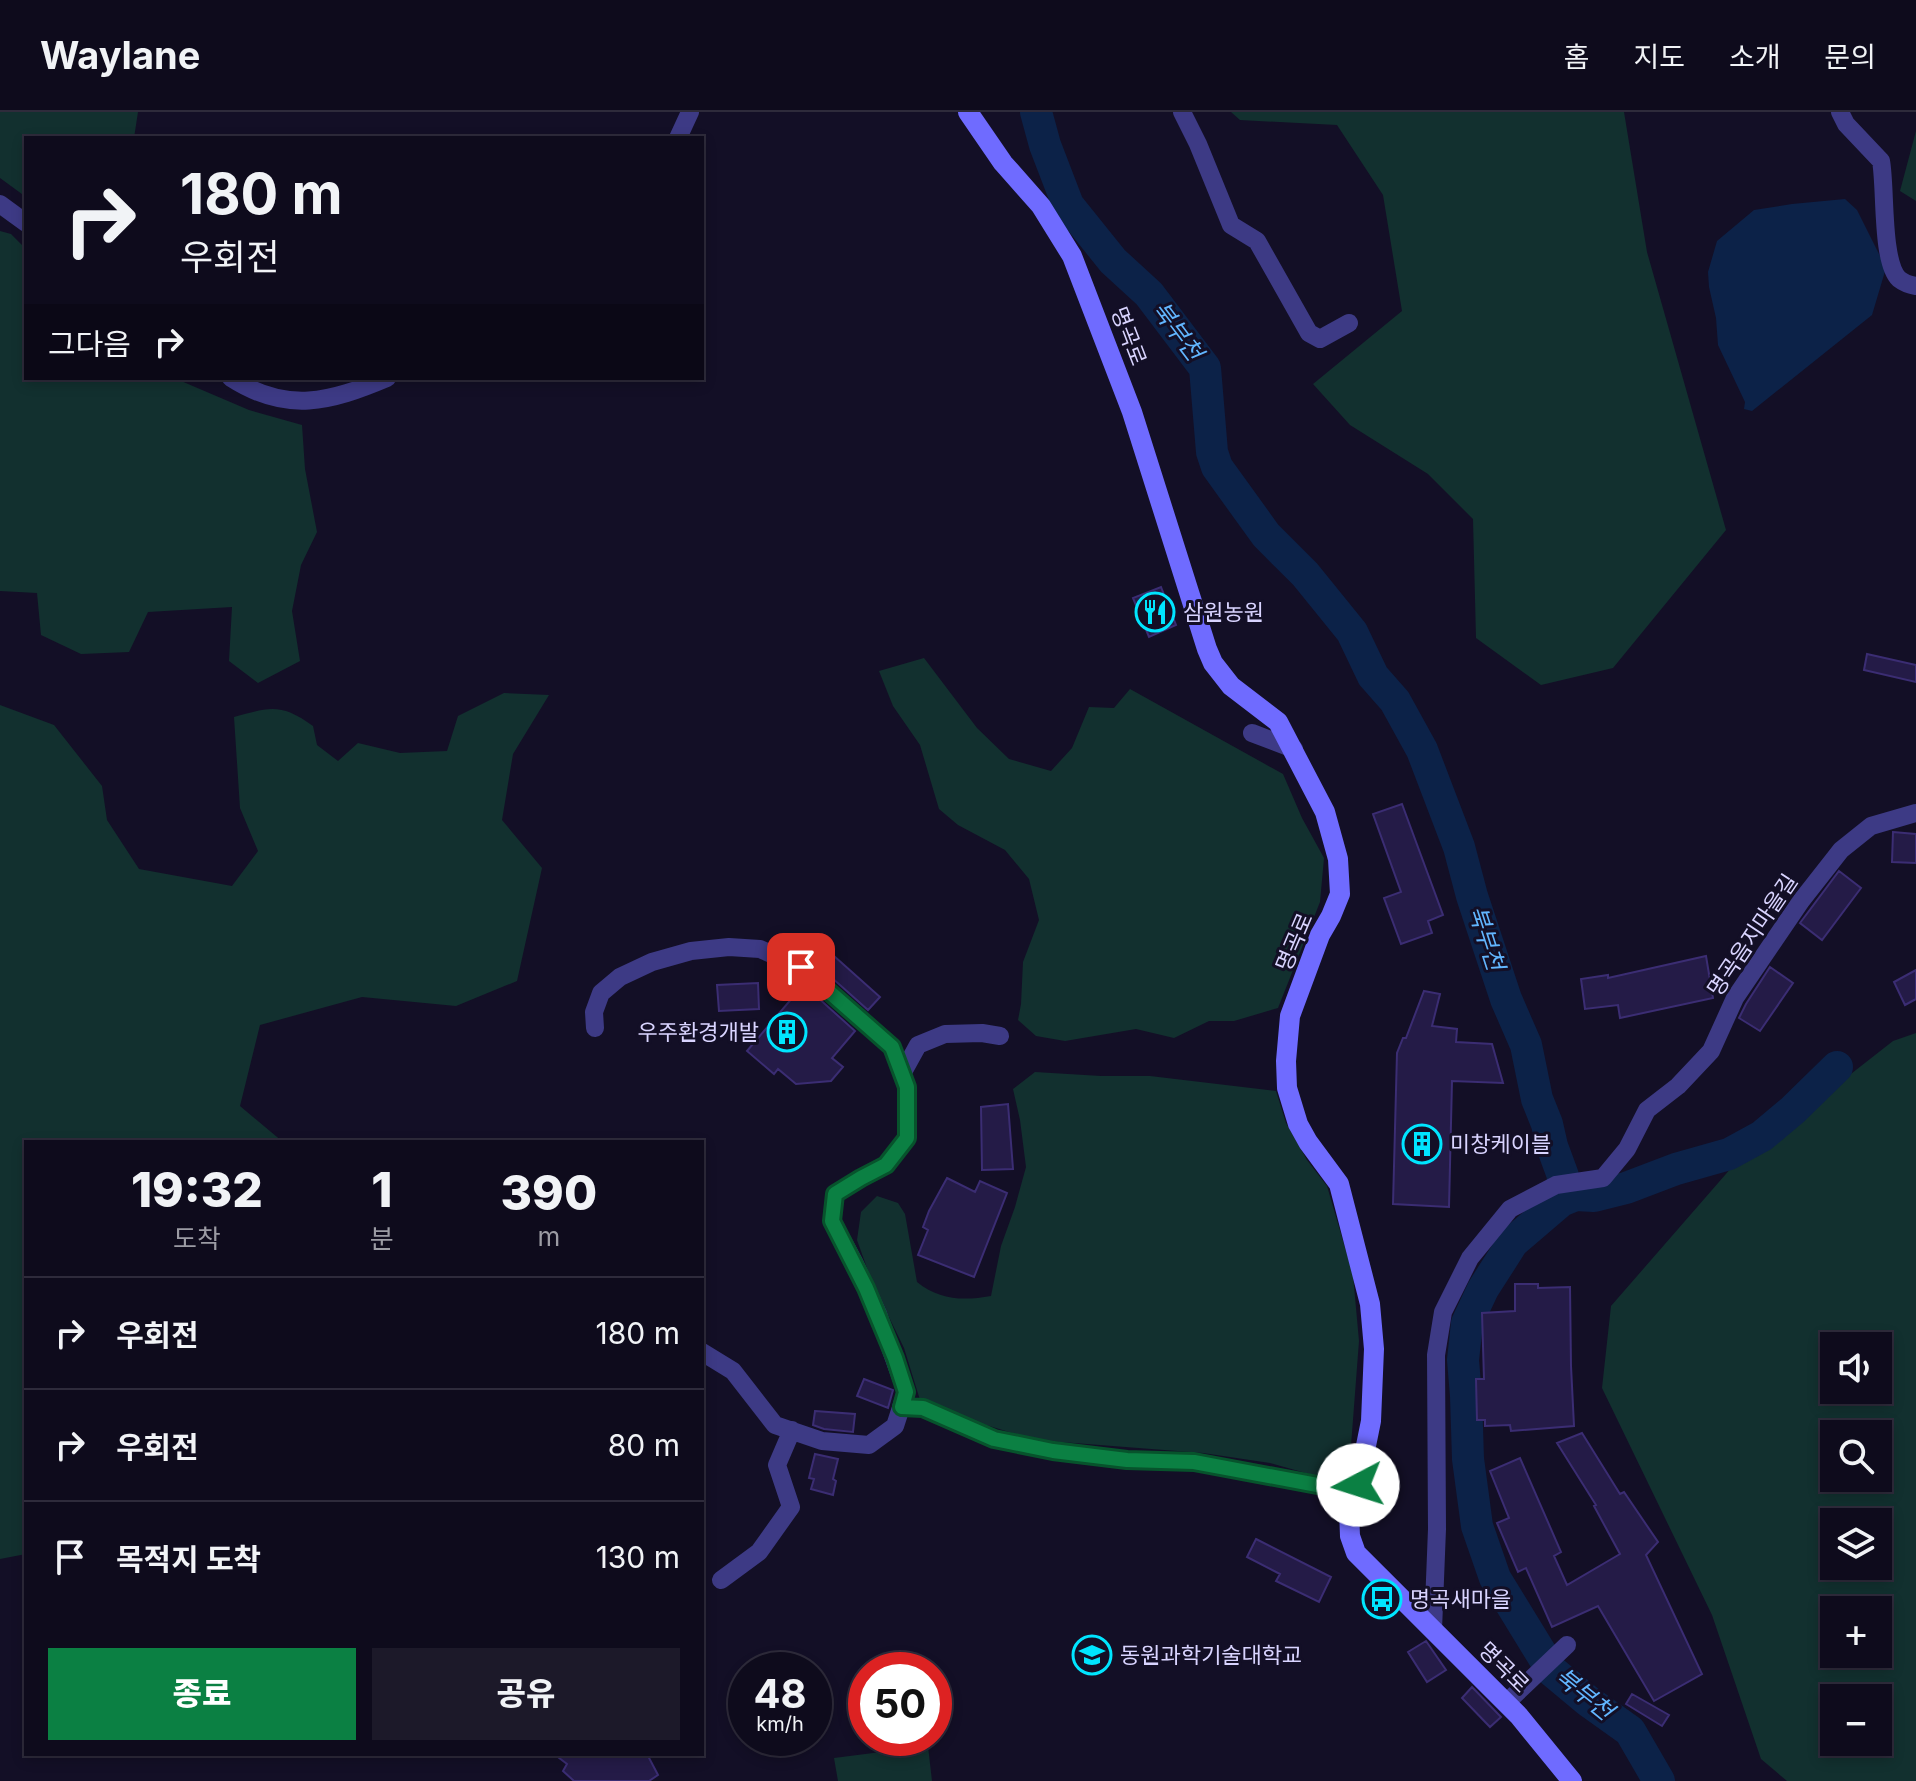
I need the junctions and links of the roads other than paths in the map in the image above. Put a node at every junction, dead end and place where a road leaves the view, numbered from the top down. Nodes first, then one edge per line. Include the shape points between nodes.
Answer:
1 (690, 112) edge
2 (968, 112) edge
3 (1182, 112) edge
4 (1840, 112) edge
5 (679, 136) edge
6 (0, 204) edge
7 (24, 222) edge
8 (1916, 286) edge
9 (1349, 323) dead end
10 (235, 380) edge
11 (382, 380) edge
12 (1252, 733) dead end
13 (1294, 749) junction
14 (1916, 813) edge
15 (595, 1028) dead end
16 (1000, 1036) dead end
17 (902, 1074) junction
18 (704, 1353) edge
19 (902, 1407) junction
20 (792, 1430) junction
21 (1353, 1499) junction
22 (721, 1580) dead end
23 (1433, 1630) junction
24 (1567, 1645) dead end
25 (1506, 1703) junction
26 (1572, 1781) edge

1 - 5 street
2 - 13 main road, 명곡로 via 1041,206 1072,256 1132,412 1213,663 1231,686 1278,722
3 - 9 street via 1231,225 1257,241 1309,333 1320,339
4 - 8 street via 1881,161 1892,265 1897,277
6 - 7 street
10 - 11 street via 290,401 321,401
12 - 13 street
13 - 21 main road, 명곡로 via 1325,812 1338,859 1340,894 1290,1016 1286,1061 1287,1088 1298,1124 1339,1184 1370,1304 1371,1421
14 - 23 street, 명곡음지마을길 via 1871,826 1841,850 1735,998 1711,1051 1647,1110 1627,1149 1603,1178 1556,1185 1510,1209 1470,1258 1443,1312 1436,1355
15 - 17 street via 601,993 620,977 691,951 760,949 801,967 851,1010 892,1047
16 - 17 street via 945,1034 918,1045
17 - 19 street via 907,1138 886,1165 835,1194 832,1221 895,1358 906,1392
18 - 20 street via 733,1371 775,1425
19 - 20 street via 895,1426 869,1445 822,1441
19 - 21 street via 923,1408 994,1439 1127,1460 1194,1462 1328,1487
20 - 22 street via 777,1465 791,1507 759,1552
21 - 23 main road, 명곡로 via 1350,1536 1356,1553
23 - 25 main road, 명곡로
24 - 25 street
25 - 26 main road, 명곡로

